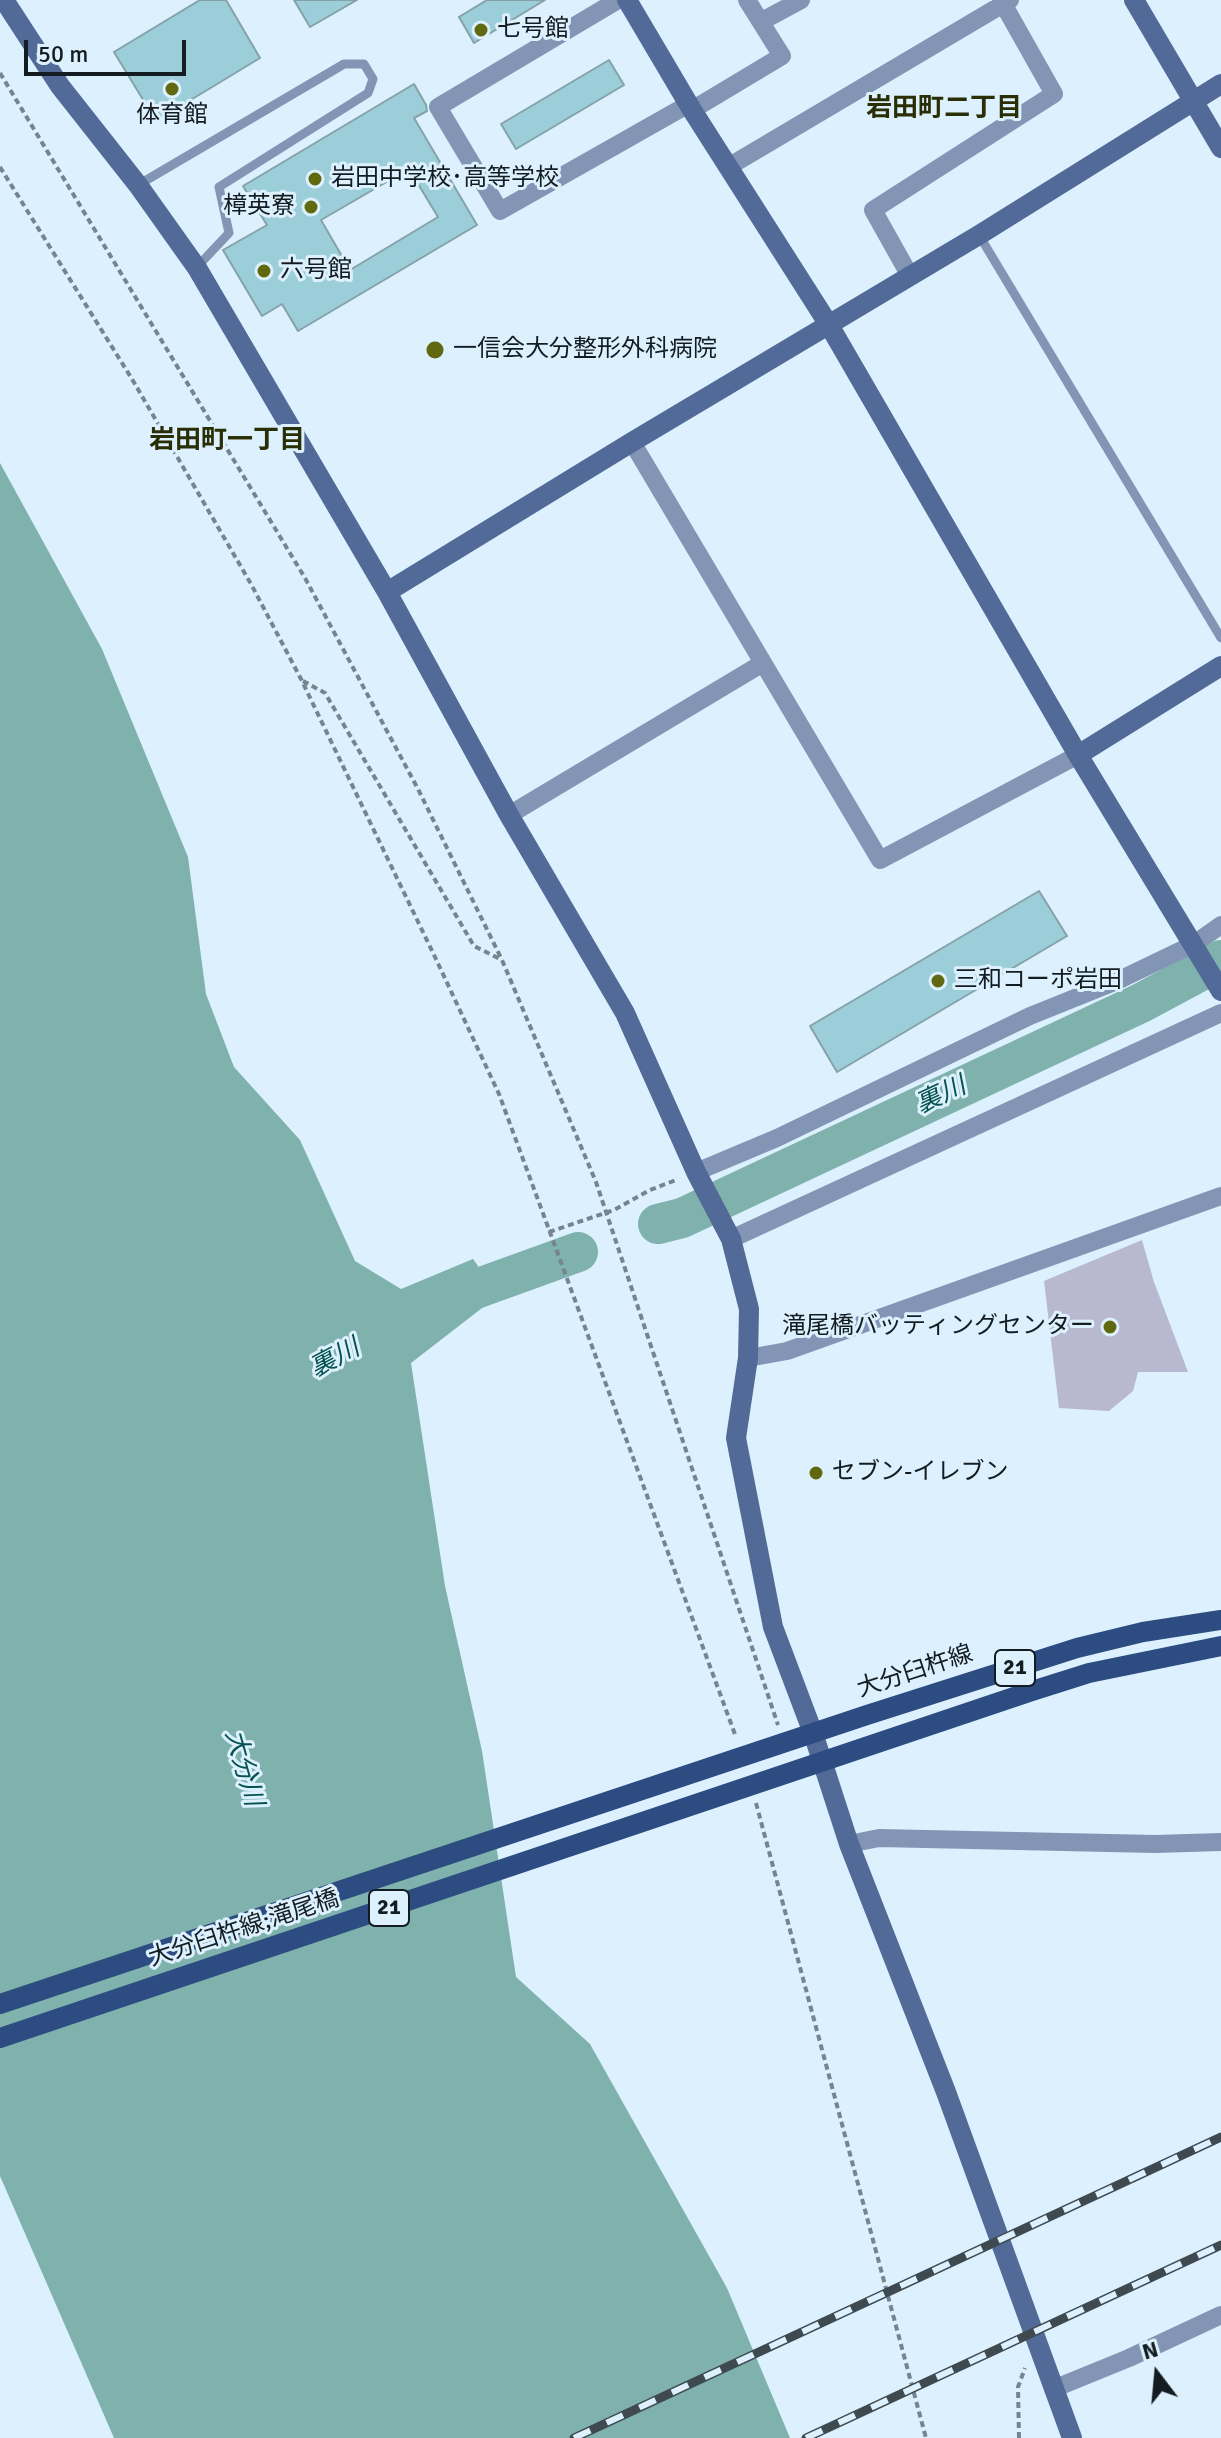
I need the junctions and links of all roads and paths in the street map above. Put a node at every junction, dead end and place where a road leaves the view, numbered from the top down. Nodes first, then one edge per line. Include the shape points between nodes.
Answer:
1 (4, 0) edge
2 (618, 0) edge
3 (627, 0) edge
4 (747, 0) edge
5 (801, 0) edge
6 (1134, 0) edge
7 (1005, 1) edge
8 (762, 21) junction
9 (0, 73) edge
10 (1221, 84) edge
11 (1194, 100) junction
12 (691, 107) junction
13 (1221, 148) edge
14 (0, 167) edge
15 (728, 167) junction
16 (138, 185) junction
17 (979, 235) junction
18 (197, 268) junction
19 (910, 276) junction
20 (829, 325) junction
21 (632, 442) junction
22 (387, 592) junction
23 (1221, 638) edge
24 (763, 663) junction
25 (1221, 666) edge
26 (301, 679) junction
27 (1078, 755) junction
28 (509, 815) junction
29 (1221, 925) edge
30 (1196, 949) junction
31 (502, 960) junction
32 (1221, 991) edge
33 (1221, 1013) edge
34 (698, 1177) junction
35 (1221, 1196) edge
36 (607, 1212) junction
37 (549, 1232) junction
38 (731, 1239) junction
39 (748, 1358) junction
40 (1221, 1620) edge
41 (1221, 1646) edge
42 (813, 1733) junction
43 (736, 1738) dead end
44 (776, 1745) junction
45 (822, 1764) junction
46 (755, 1797) dead end
47 (1221, 1842) edge
48 (849, 1844) junction
49 (0, 2004) edge
50 (0, 2038) edge
51 (1221, 2315) edge
52 (1036, 2340) junction
53 (1053, 2389) junction
54 (926, 2438) edge
55 (1019, 2438) edge
56 (1072, 2438) edge

1 - 16 street via 60,86
2 - 12 street via 438,107 500,211
3 - 12 street
4 - 8 street
5 - 8 street
6 - 11 street
7 - 15 street
7 - 19 street via 1054,94 873,210
8 - 12 street via 782,56
9 - 31 path via 305,578
10 - 11 street
11 - 13 street
11 - 17 street
12 - 15 street
14 - 26 path via 132,379
15 - 20 street
16 - 18 street
16 - 18 lane via 344,64 364,64 373,79 368,93 219,187 229,233
17 - 19 street
17 - 23 lane
18 - 22 street
19 - 20 street
20 - 21 street
20 - 27 street
21 - 22 street
21 - 24 street
22 - 28 street
24 - 27 street via 880,860
24 - 28 street
25 - 27 street
26 - 31 path via 325,693 474,946
26 - 37 path via 499,1094
27 - 30 street
28 - 34 street via 625,1013
29 - 30 street
30 - 32 street
30 - 34 street via 1030,1016
31 - 36 path
33 - 38 street
34 - 36 path via 650,1190
34 - 38 street
35 - 39 street via 787,1351
36 - 37 path
36 - 44 path
37 - 43 path
38 - 39 street via 749,1309
39 - 42 street via 736,1438 773,1627
40 - 42 main road, 大分臼杵線 / 21 via 1077,1648
41 - 45 main road, 21 via 1089,1673
42 - 44 main road, 21
42 - 45 street
44 - 49 main road, 大分臼杵線;滝尾橋 / 21
45 - 48 street
45 - 50 main road, 大分臼杵線;滝尾橋 / 21
46 - 54 path
47 - 48 street via 879,1838
48 - 52 street
51 - 53 street
52 - 53 street
52 - 55 path via 1018,2387
53 - 56 street

